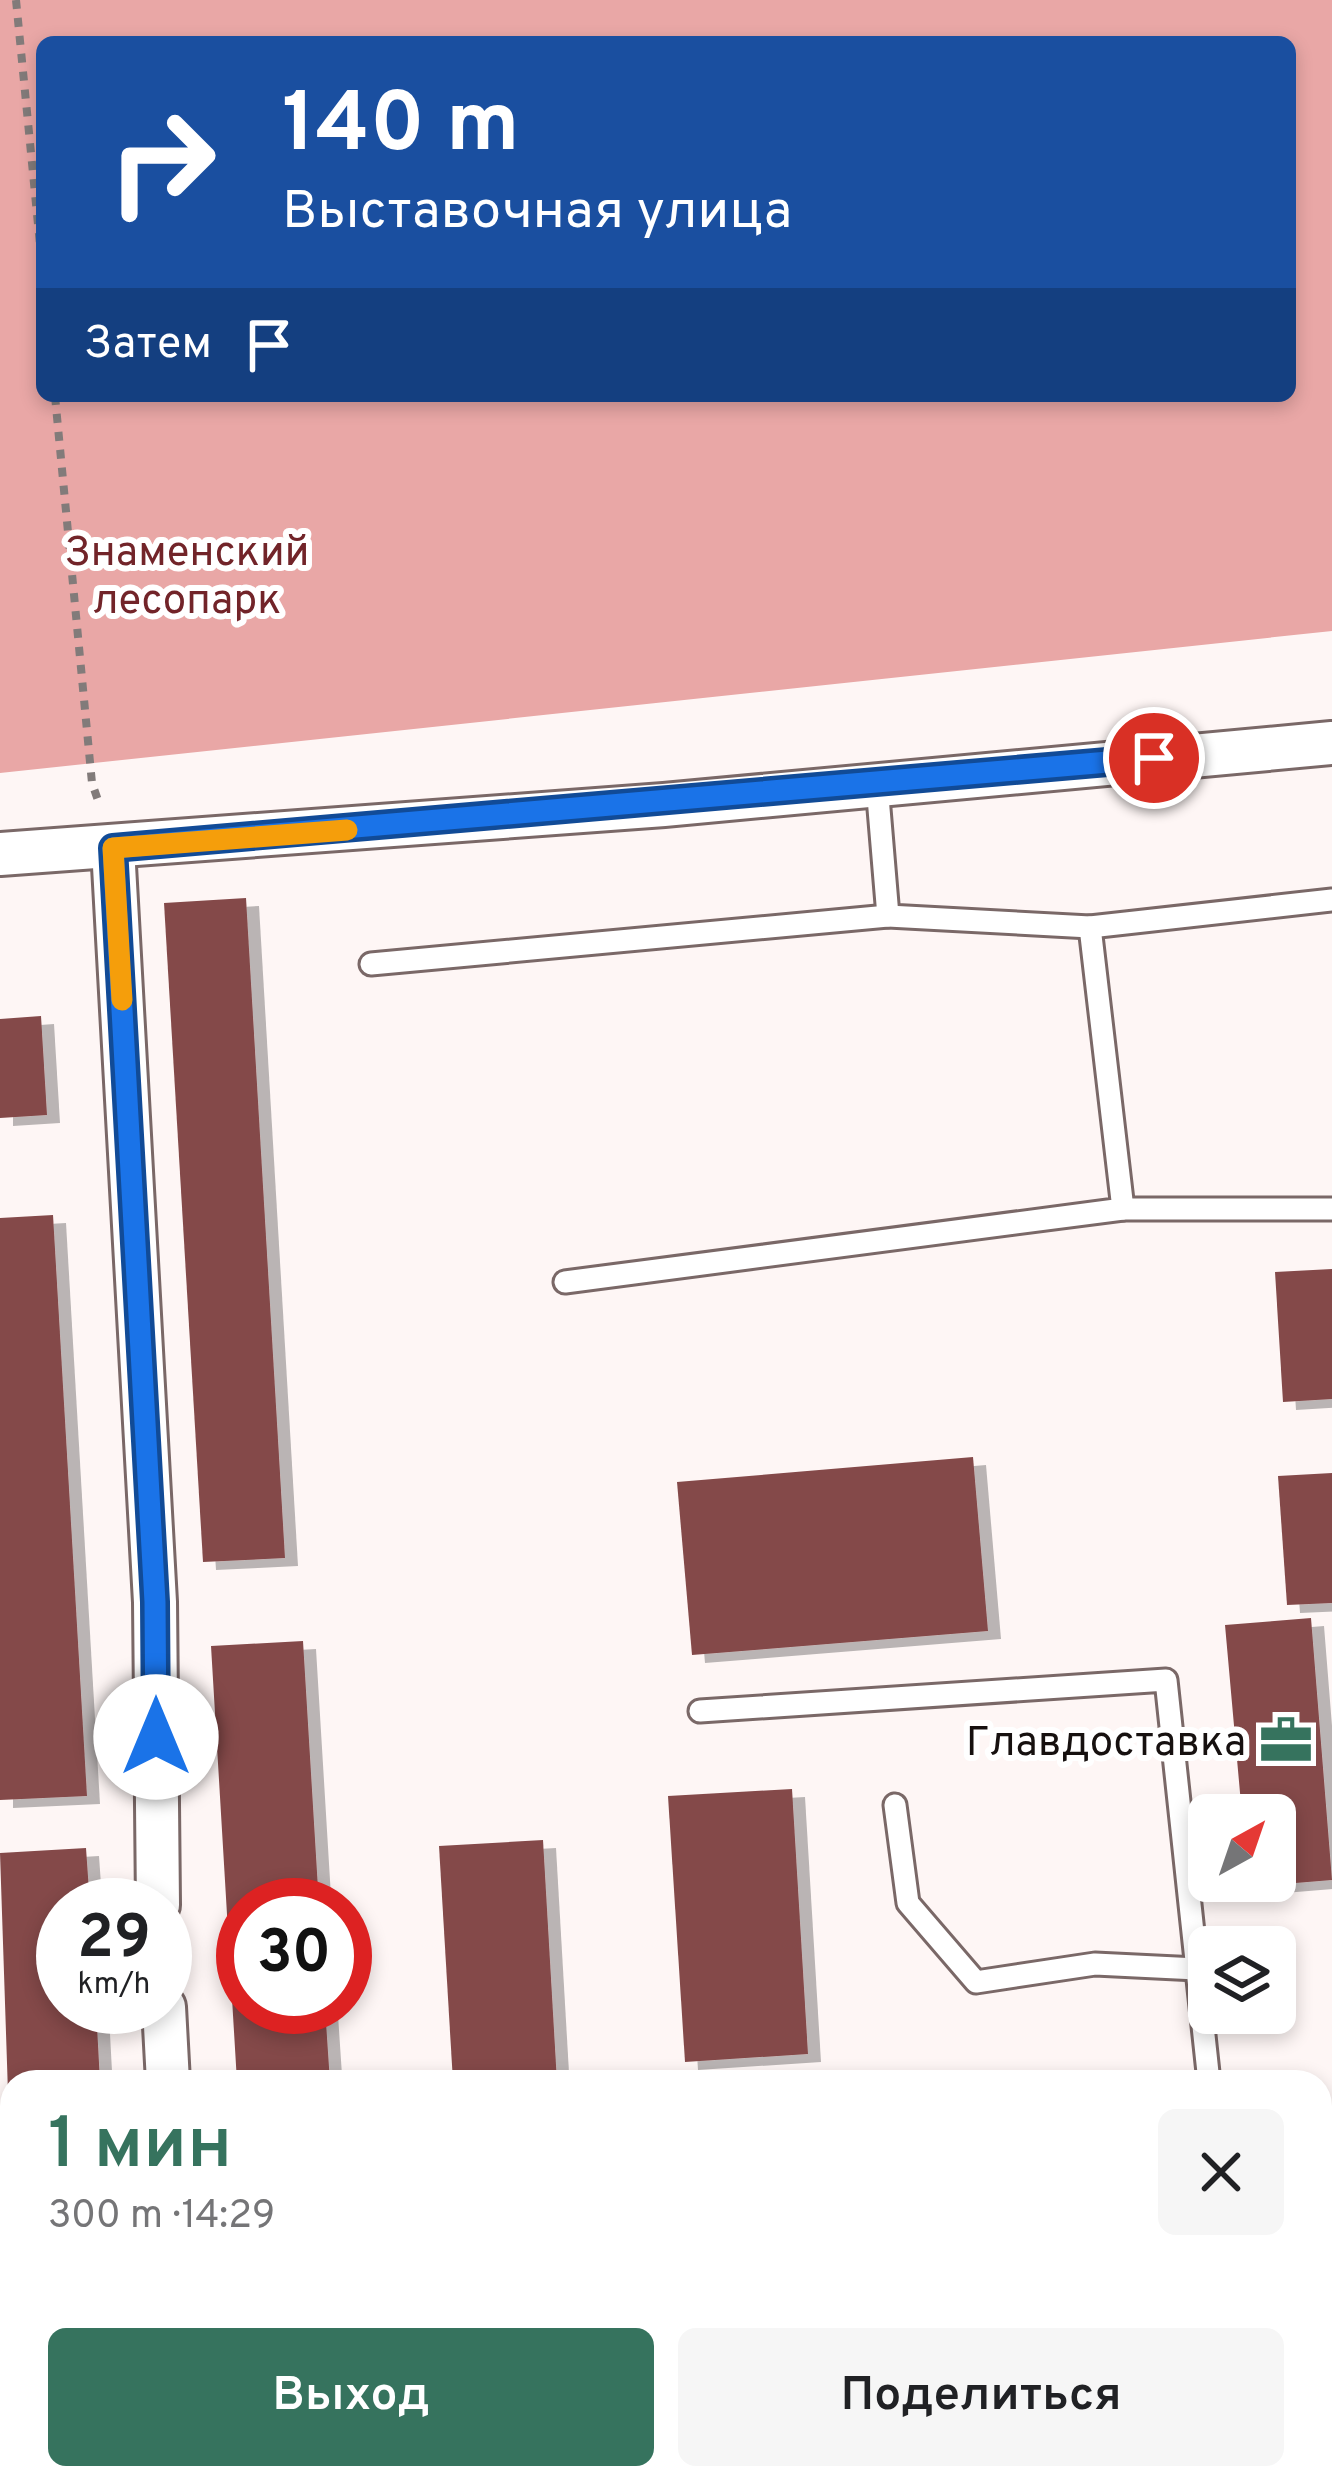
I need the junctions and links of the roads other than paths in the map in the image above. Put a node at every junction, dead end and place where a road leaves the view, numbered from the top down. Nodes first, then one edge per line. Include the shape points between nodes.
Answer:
1 (1332, 742) edge
2 (877, 784) junction
3 (113, 848) junction
4 (0, 854) edge
5 (1332, 900) edge
6 (888, 916) junction
7 (1090, 927) junction
8 (371, 964) dead end
9 (1124, 1209) junction
10 (1332, 1209) edge
11 (565, 1282) dead end
12 (700, 1712) dead end
13 (895, 1805) dead end
14 (158, 1878) edge
15 (1192, 1926) edge
16 (1188, 1969) edge
17 (165, 2034) edge
18 (1204, 2034) edge
19 (167, 2070) edge
20 (1208, 2070) edge

1 - 2 street
2 - 3 street
2 - 6 lane
3 - 4 street
3 - 14 street via 155,1602
5 - 7 lane
6 - 7 lane
6 - 8 lane
7 - 9 lane
9 - 10 lane
9 - 11 lane
12 - 15 lane via 1166,1680
13 - 16 lane via 908,1904 976,1982 1095,1964
17 - 19 street
18 - 20 lane

